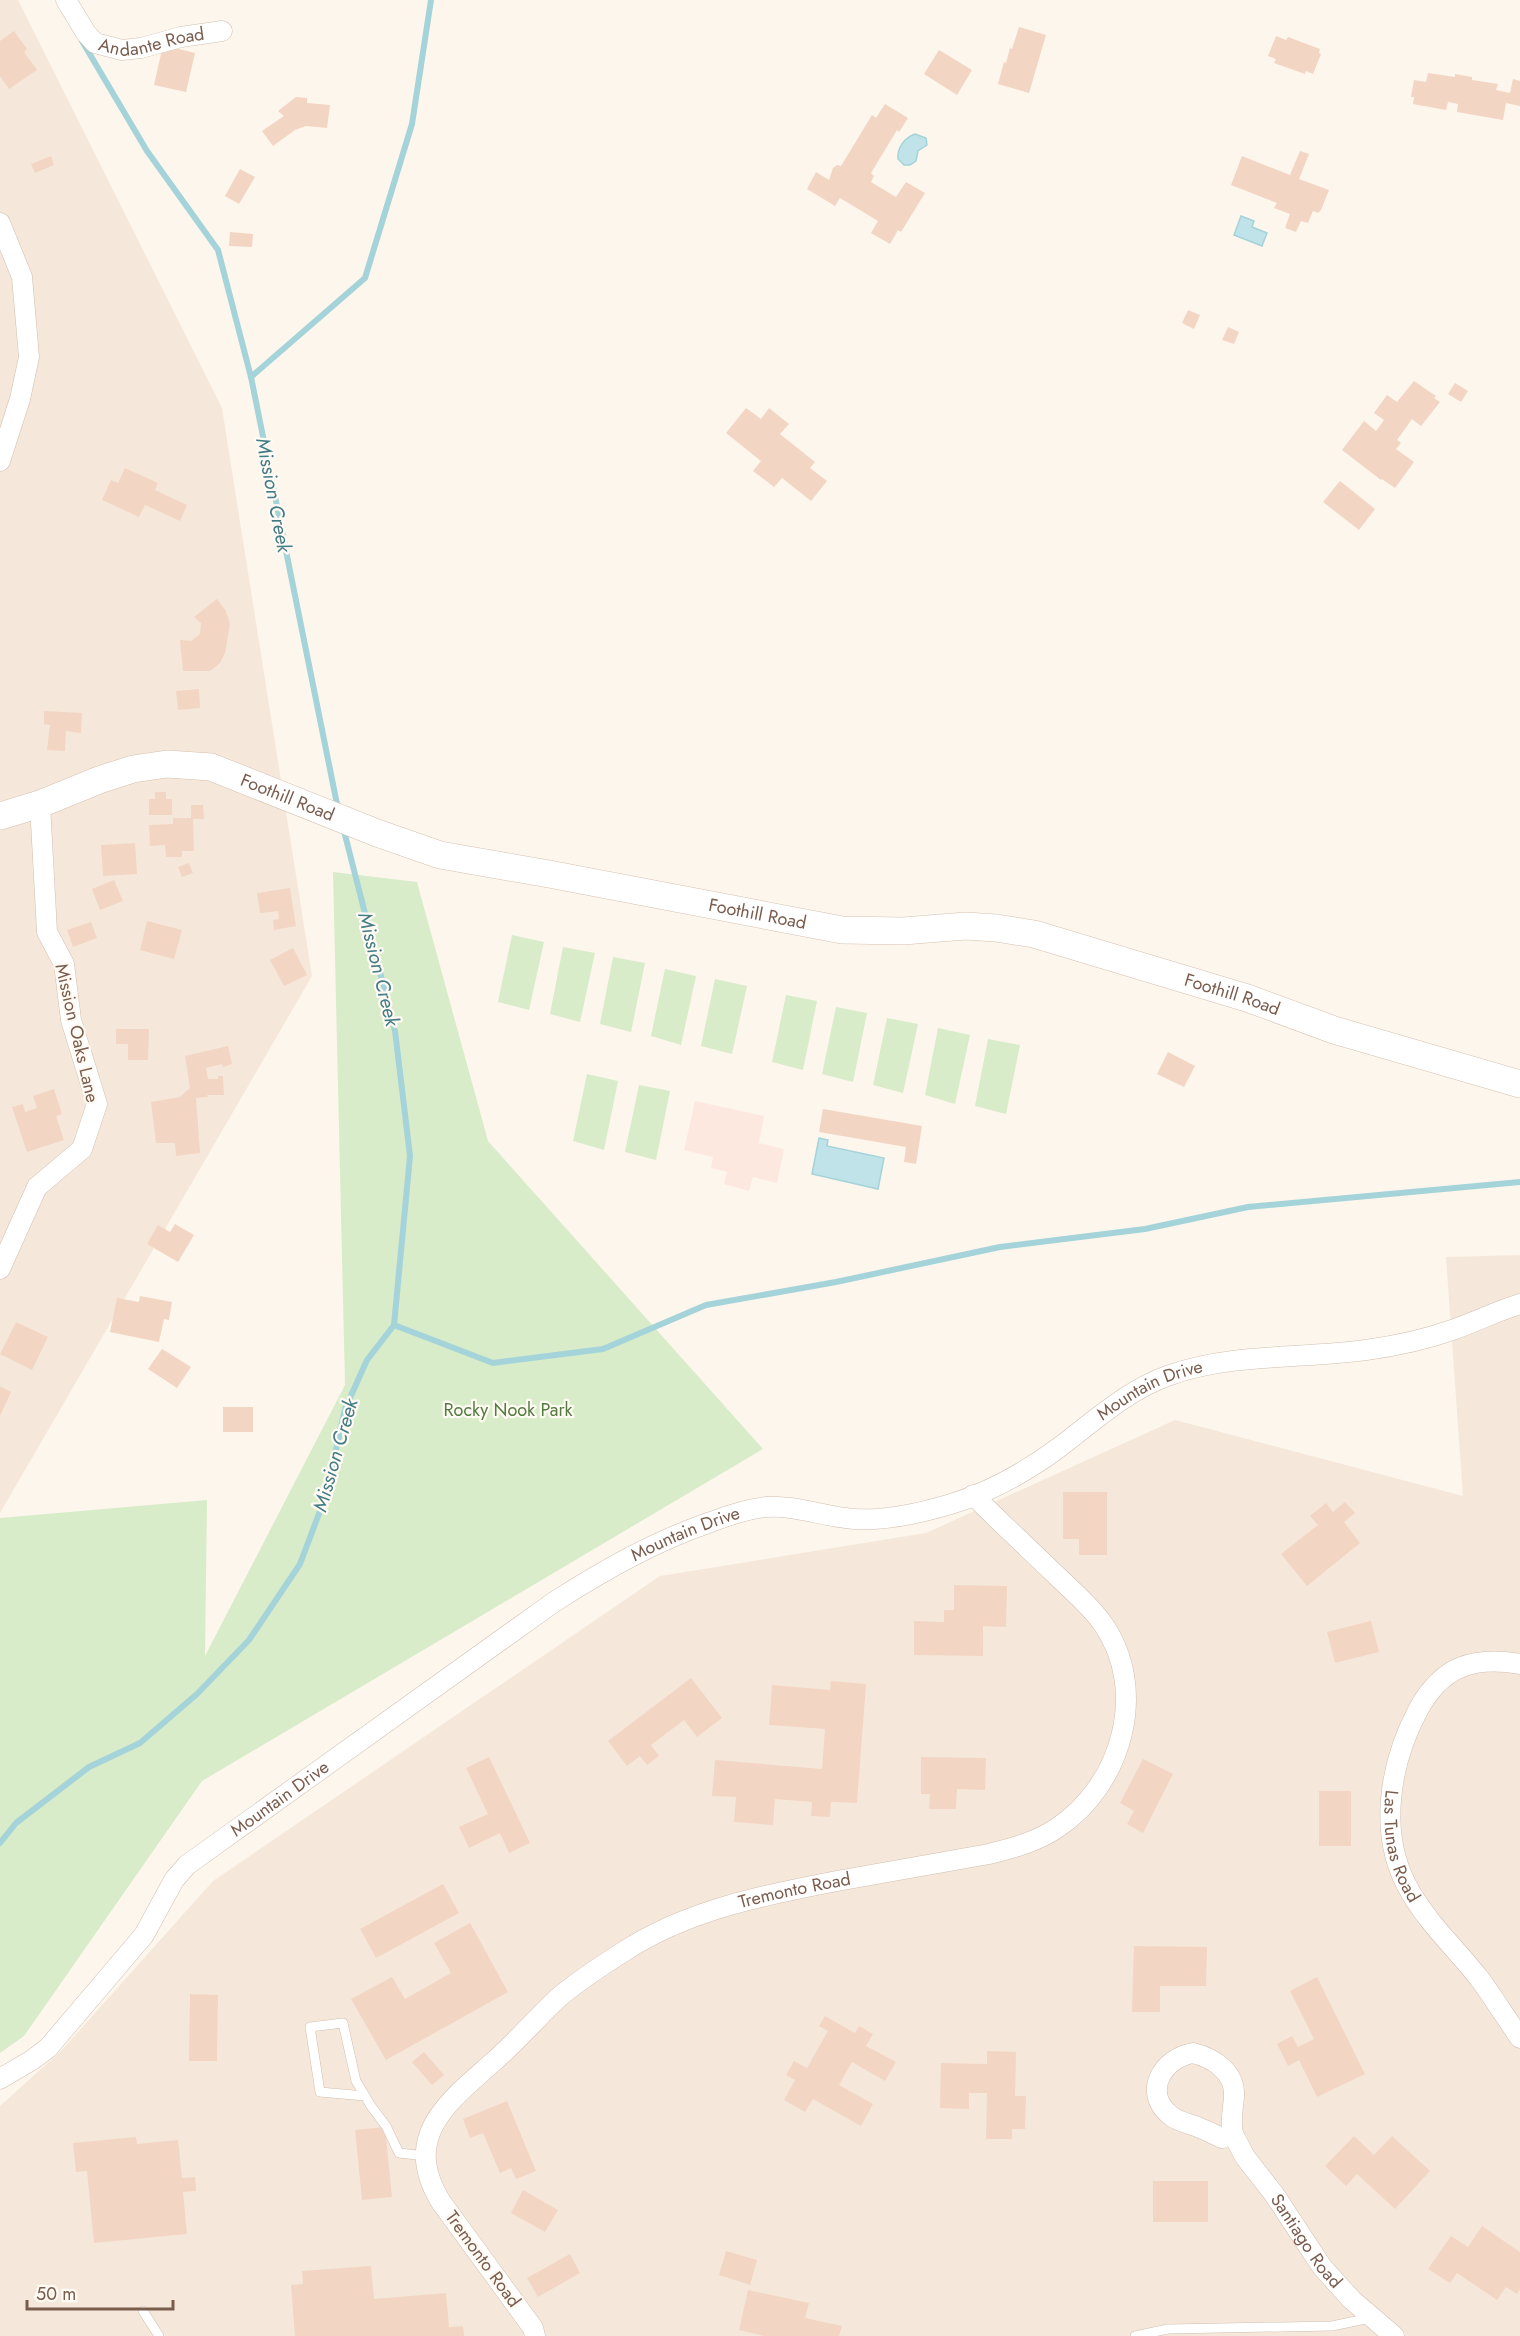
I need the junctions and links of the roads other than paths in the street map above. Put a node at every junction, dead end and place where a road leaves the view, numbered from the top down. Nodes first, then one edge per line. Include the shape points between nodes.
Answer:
1 (66, 0) edge
2 (222, 31) dead end
3 (0, 223) edge
4 (0, 461) edge
5 (40, 804) junction
6 (0, 816) edge
7 (1520, 1084) edge
8 (0, 1269) edge
9 (1520, 1304) edge
10 (973, 1495) junction
11 (1520, 1664) edge
12 (1520, 2038) edge
13 (0, 2079) edge
14 (365, 2096) junction
15 (1233, 2134) junction
16 (426, 2156) junction
17 (143, 2311) dead end
18 (1372, 2317) junction
19 (159, 2336) edge
20 (535, 2336) edge
21 (1135, 2336) edge
22 (1394, 2336) edge

1 - 2 street, Andante Road via 95,43 122,50
3 - 4 street via 22,277 29,357
5 - 6 main road, Foothill Road
5 - 7 main road, Foothill Road via 133,769 168,764 211,767 440,855 842,930 966,926 1034,934 1247,999 1334,1030
5 - 8 street, Mission Oaks Lane via 47,932 64,964 71,1020 96,1104 82,1149 37,1187
9 - 10 street, Mountain Drive via 1409,1342 1364,1350 1251,1359 1169,1375 1118,1404 1023,1470
10 - 13 street, Mountain Drive via 920,1512 888,1517 855,1519 767,1507 739,1512 661,1542 601,1572 187,1865 174,1880 144,1935 48,2048
10 - 16 street, Tremonto Road via 1102,1623 1123,1667 1126,1690 1122,1738 1114,1759 1084,1805 1059,1827 1018,1846 738,1902 648,1938 558,1998 449,2101 435,2120
11 - 12 street, Las Tunas Road via 1475,1662 1439,1680 1407,1731 1397,1760 1390,1815 1400,1871 1410,1892 1479,1978
14 - 14 lane via 356,2081 343,2023 310,2026 320,2092
14 - 16 lane via 399,2153
15 - 15 street, Santiago Road via 1222,2138 1179,2121 1163,2108 1157,2087 1159,2077 1173,2060 1193,2053 1225,2070 1234,2089 1230,2122
15 - 18 street, Santiago Road via 1322,2267
16 - 20 street, Tremonto Road via 435,2192
17 - 19 lane
18 - 21 lane via 1332,2326 1168,2328
18 - 22 street, Santiago Road

